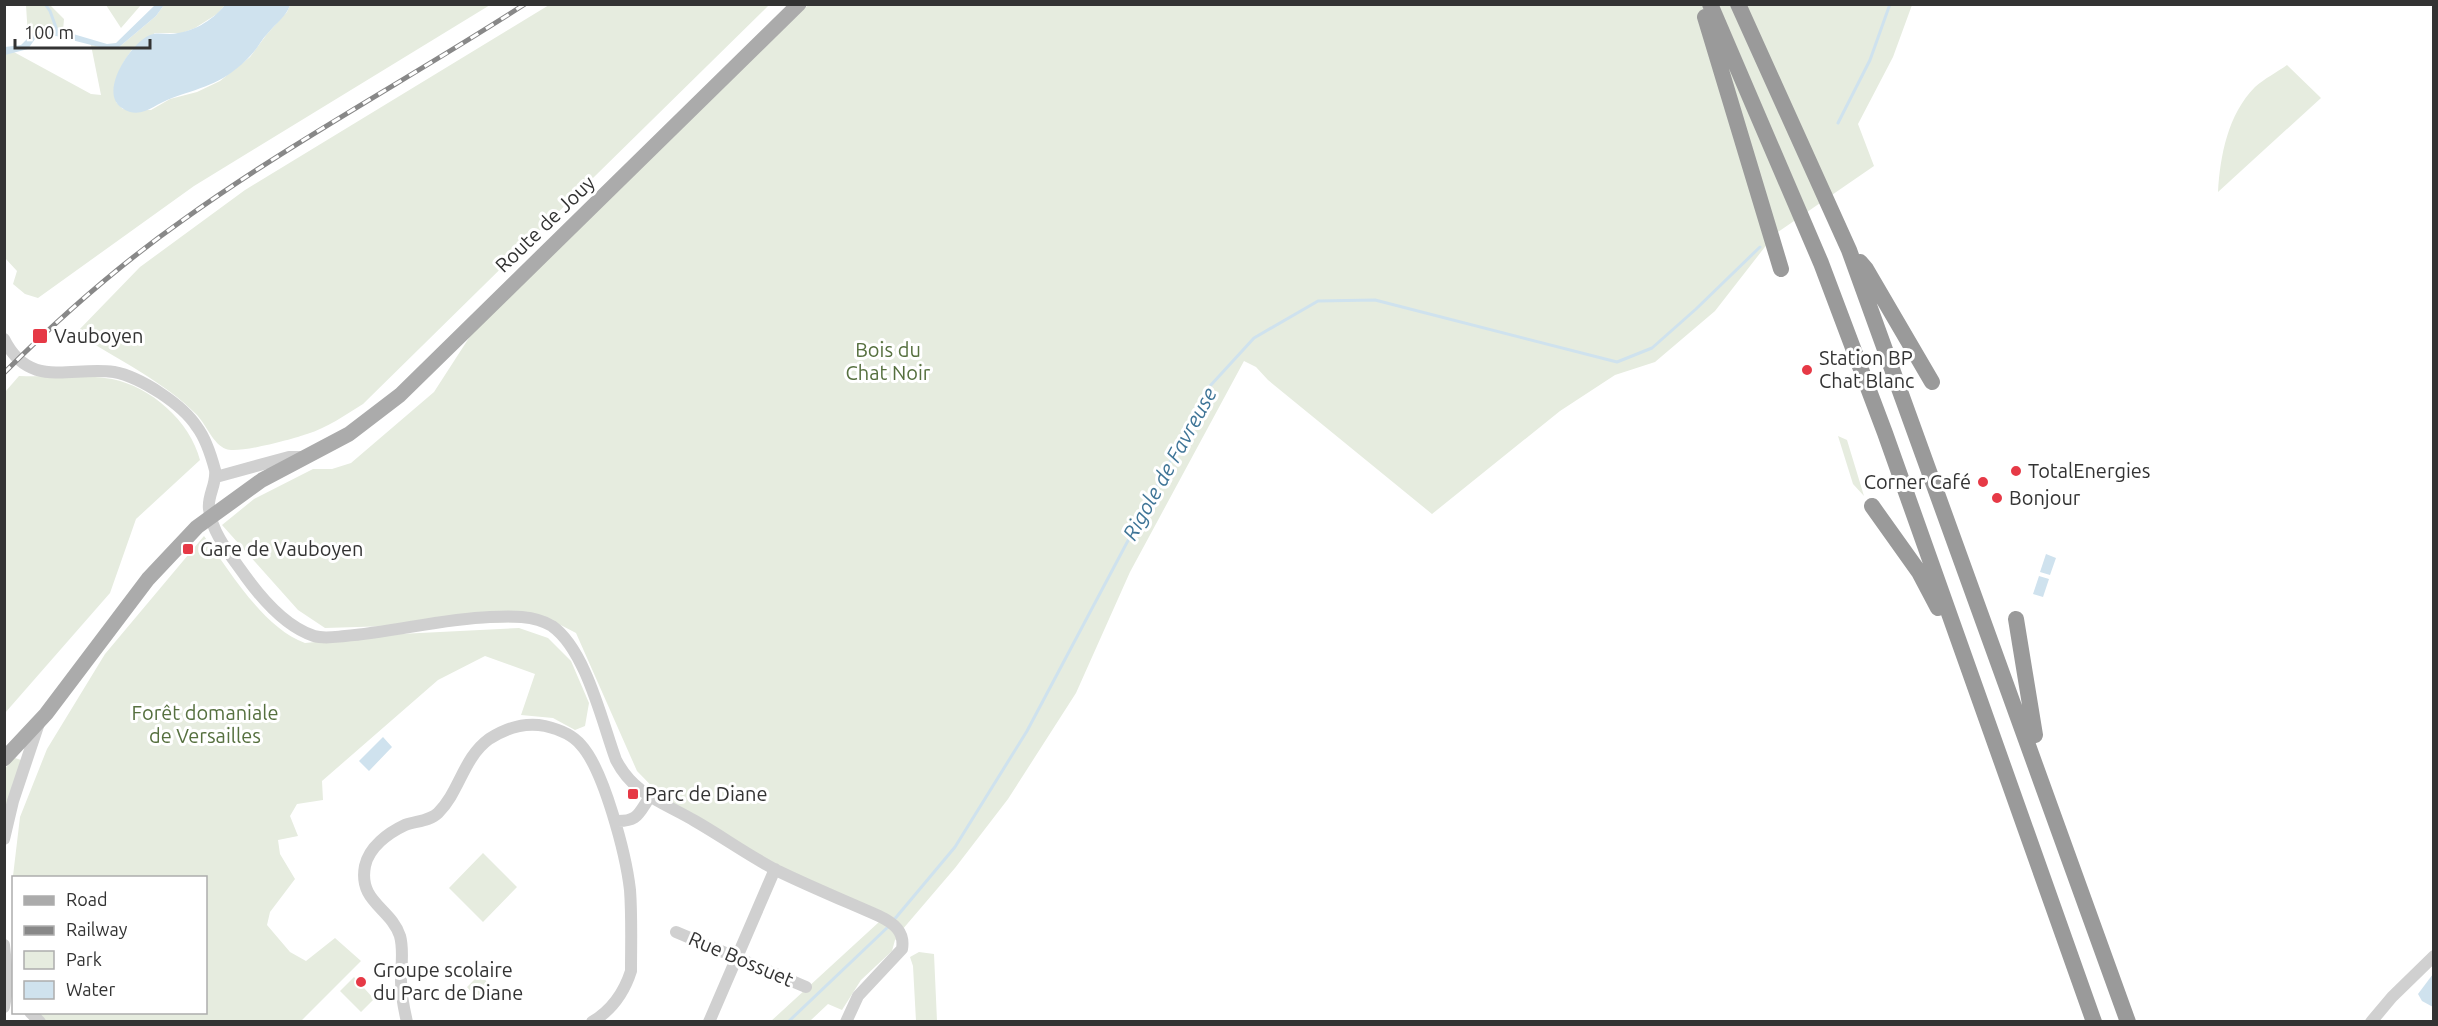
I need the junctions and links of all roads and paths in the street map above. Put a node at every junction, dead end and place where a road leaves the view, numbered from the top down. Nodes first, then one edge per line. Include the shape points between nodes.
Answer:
1 (799, 4) edge
2 (1701, 4) edge
3 (1710, 4) edge
4 (1738, 4) edge
5 (1849, 250) junction
6 (1781, 269) dead end
7 (4, 339) edge
8 (1932, 382) dead end
9 (306, 457) junction
10 (216, 477) junction
11 (1872, 506) dead end
12 (210, 516) junction
13 (1950, 616) junction
14 (2016, 619) dead end
15 (39, 723) junction
16 (4, 759) edge
17 (2035, 760) junction
18 (649, 798) junction
19 (615, 821) junction
20 (4, 839) edge
21 (775, 869) junction
22 (676, 932) dead end
23 (4, 945) edge
24 (2433, 956) edge
25 (737, 957) junction
26 (806, 987) dead end
27 (8, 1001) edge
28 (407, 1022) edge
29 (592, 1022) edge
30 (709, 1022) edge
31 (846, 1022) edge
32 (2094, 1022) edge
33 (2128, 1022) edge
34 (2371, 1022) edge

1 - 9 main road, Route de Jouy via 400,395 349,434
2 - 6 highway
3 - 13 highway via 1821,263
4 - 5 highway
5 - 8 highway via 1866,268
5 - 17 highway
7 - 10 street via 10,350 32,369 49,373 116,373 178,406 198,428
9 - 10 street, Route de Jouy via 289,457
9 - 12 main road, Route de Jouy via 243,492
10 - 12 street via 209,502
11 - 13 highway via 1919,572 1936,606
12 - 15 main road, Route de Jouy via 156,570
12 - 18 street via 250,583 286,620 315,636 361,635 463,618 504,616 521,616 552,627 589,679 622,772
13 - 32 highway
14 - 17 highway via 2036,740
15 - 16 main road, Route de Jouy
15 - 20 street
17 - 33 highway
18 - 19 street via 637,818
18 - 21 street
19 - 28 street via 591,760 580,744 561,730 524,724 489,740 470,759 457,788 434,817 404,826 377,844 368,856 364,878 369,897 400,936
19 - 29 street via 629,887 631,971 618,999
21 - 25 street
21 - 31 street via 895,926 903,946 858,996
22 - 25 street, Rue Bossuet
23 - 27 street
24 - 34 street
25 - 26 street, Rue Bossuet
25 - 30 street

